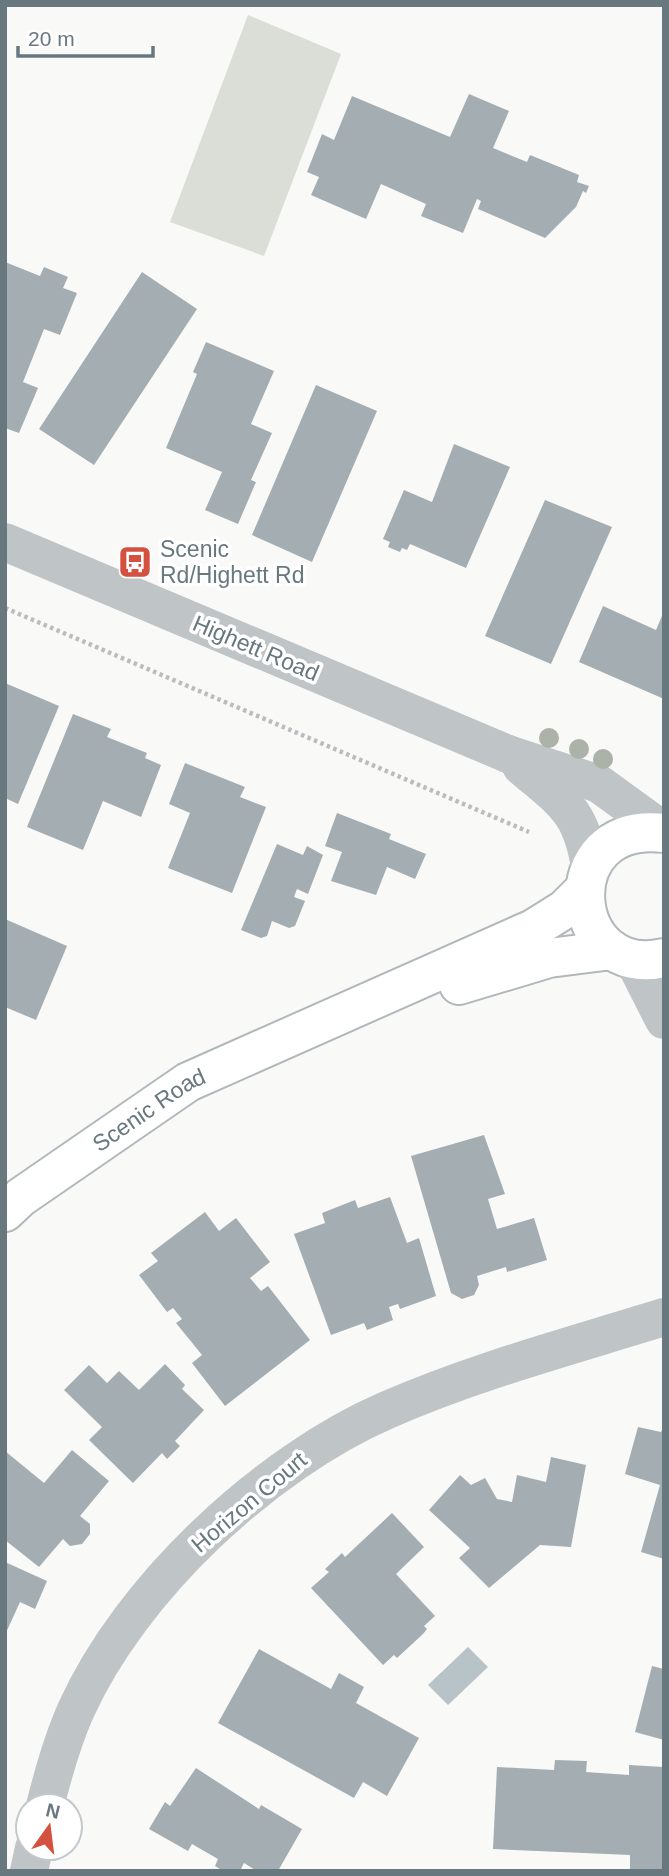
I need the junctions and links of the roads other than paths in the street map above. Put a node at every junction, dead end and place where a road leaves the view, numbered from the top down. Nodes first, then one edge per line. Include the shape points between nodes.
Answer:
1 (5, 542) edge
2 (508, 754) junction
3 (664, 832) edge
4 (586, 879) junction
5 (636, 955) edge
6 (664, 1020) edge
7 (306, 1031) junction
8 (5, 1212) edge
9 (664, 1317) edge
10 (49, 1792) edge

1 - 2 street, Highett Road
2 - 3 street, Highett Road via 599,784
2 - 4 street, Highett Road via 572,810 585,838
3 - 4 main road, Scenic Road via 644,830 622,836 603,849
4 - 5 main road via 586,915 596,935
4 - 7 main road, Scenic Road via 565,909 533,929
5 - 6 street
5 - 7 main road, Scenic Road via 549,958
7 - 8 main road, Scenic Road via 188,1082 21,1196
9 - 10 street, Horizon Court via 457,1382 385,1410 309,1451 256,1490 176,1564 99,1666 76,1710

